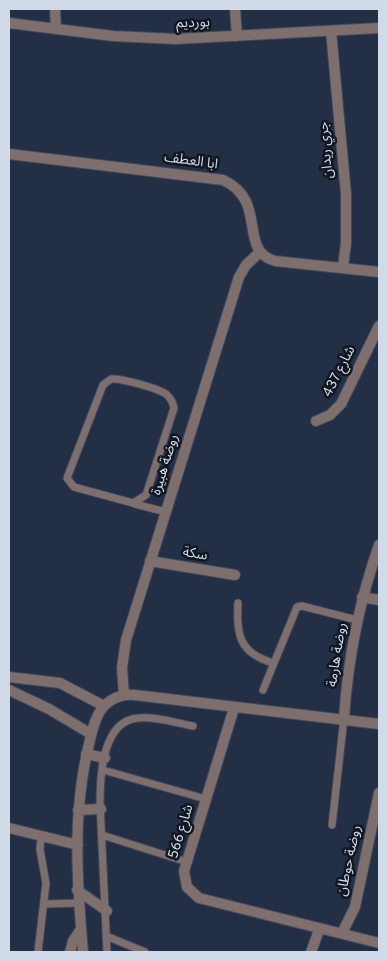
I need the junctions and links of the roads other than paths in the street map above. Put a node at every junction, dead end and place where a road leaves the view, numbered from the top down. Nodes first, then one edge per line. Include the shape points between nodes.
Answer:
1 (55, 9) edge
2 (235, 9) edge
3 (9, 23) edge
4 (379, 28) edge
5 (56, 29) junction
6 (331, 31) junction
7 (237, 36) junction
8 (9, 154) edge
9 (260, 252) junction
10 (343, 267) junction
11 (379, 272) edge
12 (379, 326) edge
13 (316, 421) dead end
14 (133, 504) junction
15 (166, 512) junction
16 (379, 545) edge
17 (150, 562) junction
18 (235, 575) dead end
19 (362, 597) junction
20 (379, 600) edge
21 (238, 603) dead end
22 (357, 620) junction
23 (273, 663) junction
24 (9, 677) edge
25 (9, 690) edge
26 (263, 690) dead end
27 (124, 695) junction
28 (104, 706) junction
29 (234, 708) junction
30 (344, 718) junction
31 (379, 724) edge
32 (192, 726) dead end
33 (92, 734) junction
34 (86, 754) junction
35 (105, 758) junction
36 (103, 770) junction
37 (379, 793) edge
38 (206, 799) junction
39 (101, 809) junction
40 (78, 810) junction
41 (332, 825) dead end
42 (9, 828) edge
43 (102, 835) junction
44 (41, 837) junction
45 (78, 844) junction
46 (187, 862) junction
47 (77, 890) junction
48 (79, 903) junction
49 (45, 904) junction
50 (106, 911) junction
51 (81, 929) junction
52 (319, 930) junction
53 (342, 933) junction
54 (106, 936) junction
55 (379, 943) edge
56 (38, 952) edge
57 (70, 952) edge
58 (83, 952) edge
59 (107, 952) edge
60 (145, 952) edge
61 (310, 952) edge

1 - 5 street
2 - 7 street
3 - 5 street, بورديم
4 - 6 street, بورديم
5 - 7 street, بورديم via 145,38
6 - 7 street, بورديم
6 - 10 street, جري ريدان via 346,194
8 - 9 street, ابا العطف via 223,180 238,189 249,204 254,238
9 - 10 street via 275,261
9 - 15 street, روضة هبيرة via 246,265 239,278
10 - 11 street
12 - 13 street, شارع 437 via 341,404 330,415
14 - 14 lane via 146,495 174,408 170,398 162,392 111,379 103,385 67,478 74,488
14 - 15 lane
15 - 17 street, روضة هبيرة
16 - 19 street, روضة هارمة
17 - 18 street, سكة
17 - 27 street, روضة هبيرة via 123,654
19 - 20 street
19 - 22 street, روضة هارمة
21 - 23 lane via 238,624 247,649 254,657
22 - 23 lane via 297,607
22 - 30 street, روضة هارمة
23 - 26 lane
24 - 28 street via 60,684
25 - 33 street
27 - 28 street
27 - 29 street
28 - 33 street
29 - 30 street
29 - 38 street, شارع 566
30 - 31 street
30 - 41 lane
32 - 35 lane via 132,719 112,735
33 - 34 street
34 - 35 street
34 - 40 street
35 - 36 lane
36 - 38 lane
36 - 39 lane
37 - 53 street, روضة حوطان via 354,907
38 - 46 street, شارع 566
39 - 40 street
39 - 43 lane
40 - 45 street
42 - 44 street
43 - 46 lane
43 - 50 lane
44 - 45 street
44 - 49 lane via 40,850 46,878
45 - 47 street
46 - 52 street, شارع 566 via 185,882 190,892 199,898
47 - 48 street
47 - 50 street
48 - 49 lane
48 - 51 street
49 - 56 lane
50 - 54 lane
51 - 57 street via 72,941
51 - 58 street
52 - 53 street, شارع 566
52 - 61 street
53 - 55 street, شارع 566
54 - 59 lane
54 - 60 lane

